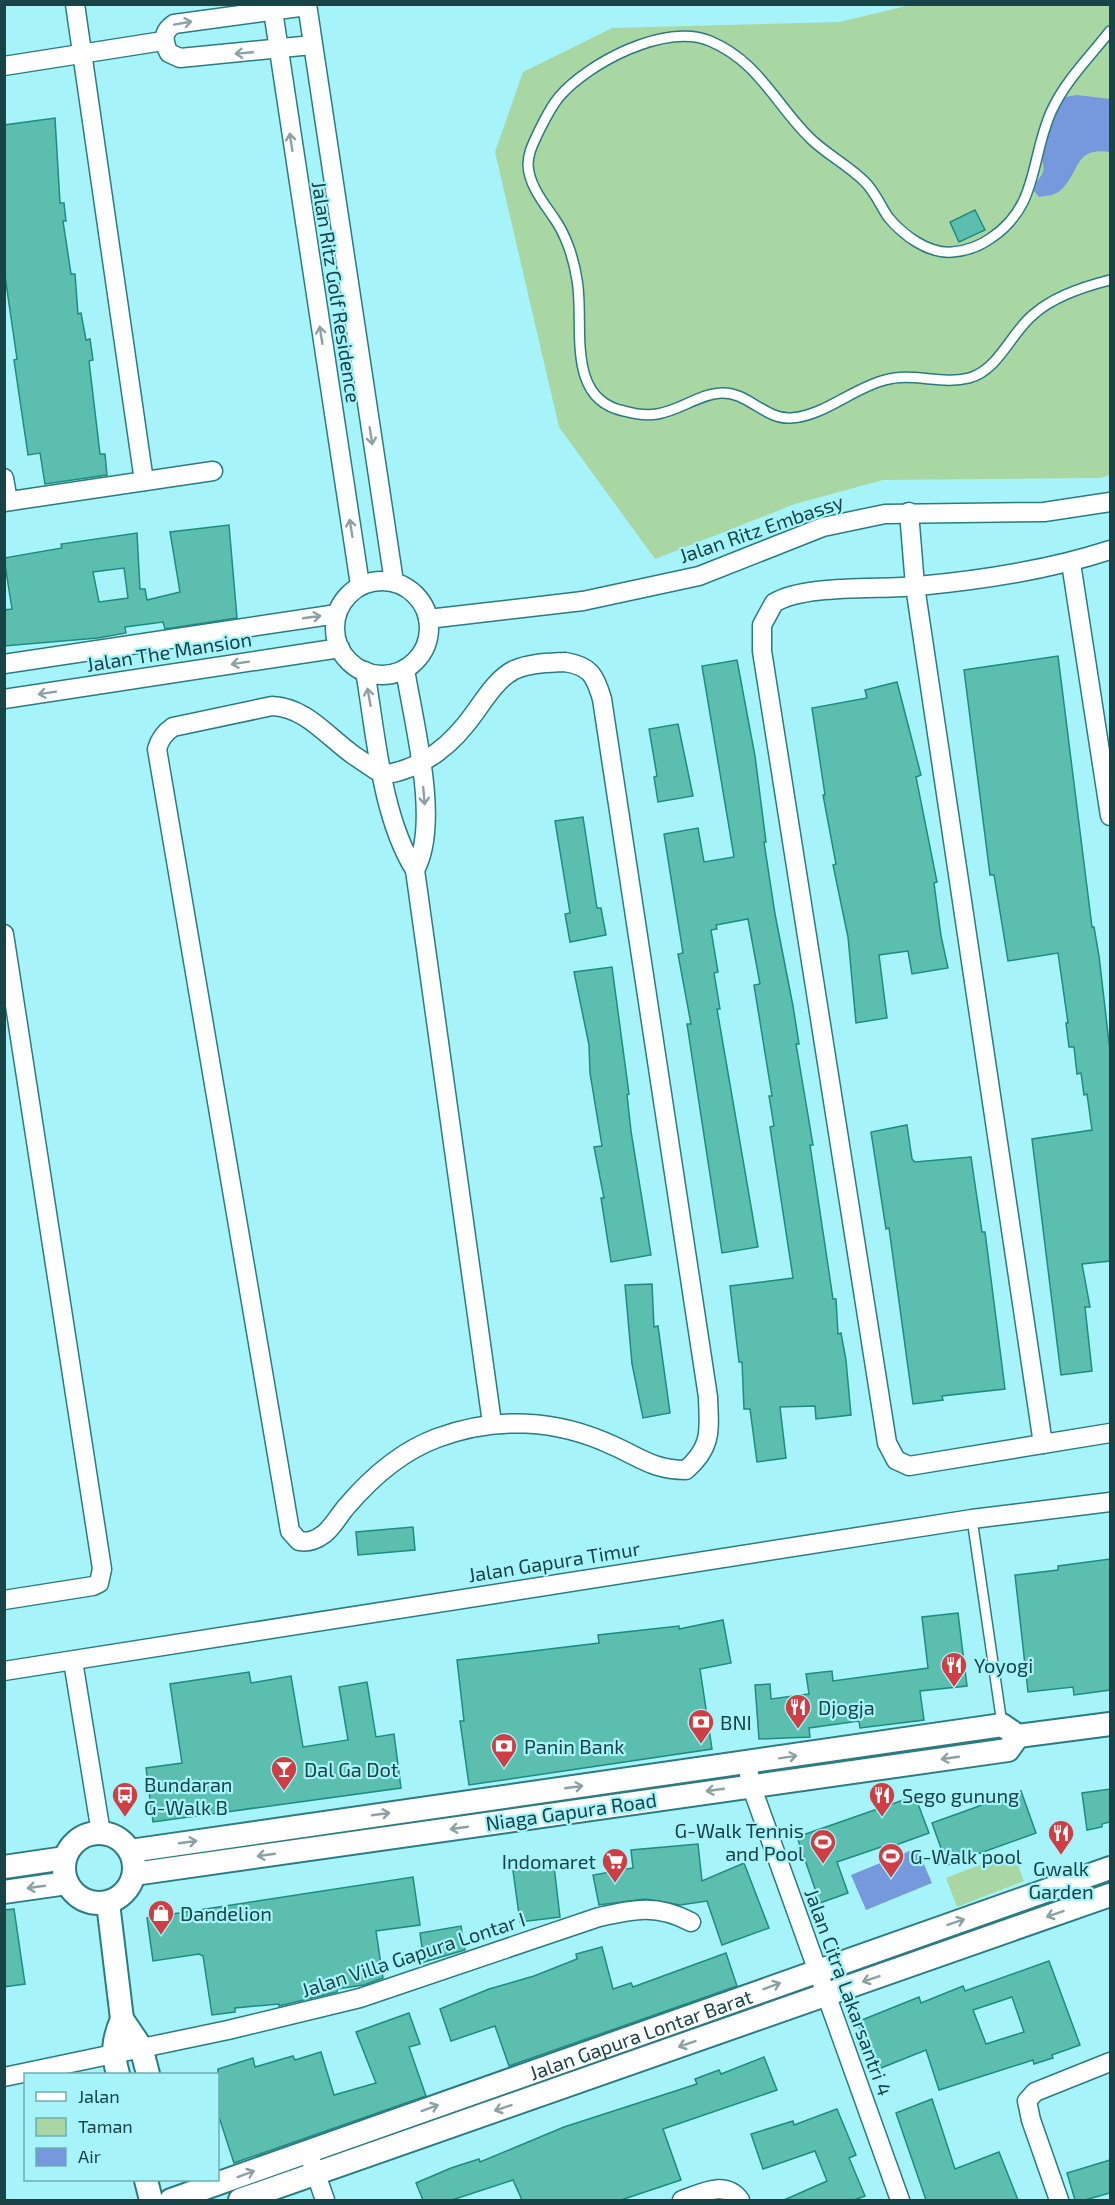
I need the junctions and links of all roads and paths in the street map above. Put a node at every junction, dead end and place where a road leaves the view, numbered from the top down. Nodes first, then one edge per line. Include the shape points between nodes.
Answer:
1 (75, 4) edge
2 (307, 5) edge
3 (272, 7) edge
4 (1110, 31) edge
5 (163, 41) junction
6 (312, 45) junction
7 (277, 50) junction
8 (82, 54) junction
9 (4, 66) edge
10 (1110, 280) edge
11 (213, 471) dead end
12 (4, 478) edge
13 (144, 481) junction
14 (6, 502) edge
15 (1110, 502) edge
16 (909, 512) junction
17 (1110, 550) edge
18 (1071, 563) junction
19 (393, 582) junction
20 (360, 585) junction
21 (915, 586) junction
22 (337, 614) junction
23 (428, 619) junction
24 (339, 648) junction
25 (4, 664) edge
26 (405, 669) junction
27 (365, 671) junction
28 (4, 699) edge
29 (421, 764) junction
30 (384, 775) junction
31 (1110, 816) edge
32 (416, 870) junction
33 (4, 934) edge
34 (492, 1423) junction
35 (1110, 1433) edge
36 (1043, 1444) junction
37 (1110, 1502) edge
38 (972, 1519) junction
39 (4, 1600) edge
40 (73, 1661) junction
41 (4, 1671) edge
42 (1110, 1724) edge
43 (1009, 1737) junction
44 (749, 1774) junction
45 (101, 1833) junction
46 (130, 1851) junction
47 (65, 1858) junction
48 (4, 1867) edge
49 (1110, 1868) edge
50 (134, 1874) junction
51 (67, 1883) junction
52 (4, 1892) edge
53 (1110, 1895) edge
54 (108, 1903) junction
55 (691, 1922) dead end
56 (818, 1970) junction
57 (826, 1995) junction
58 (122, 2019) junction
59 (141, 2047) junction
60 (1110, 2062) edge
61 (115, 2064) edge
62 (38, 2073) edge
63 (148, 2073) edge
64 (24, 2075) edge
65 (4, 2077) edge
66 (308, 2151) junction
67 (315, 2174) junction
68 (219, 2180) edge
69 (146, 2181) edge
70 (217, 2181) edge
71 (175, 2195) edge
72 (151, 2200) edge
73 (240, 2200) edge
74 (325, 2200) edge
75 (682, 2200) edge
76 (740, 2200) edge
77 (900, 2200) edge
78 (1059, 2200) edge

1 - 8 street
2 - 3 street
2 - 6 street, Jalan Ritz Golf Residence
5 -> 3 street via 165,32 174,24
3 - 7 street, Jalan Ritz Golf Residence
4 - 10 lane via 1068,80 1050,115 1023,207 1006,228 981,246 954,253 935,252 906,235 889,218 869,186 814,142 753,69 708,39 680,36 648,42 581,76 559,97 545,118 530,150 528,166 531,180 561,227 572,260 578,284 584,376 597,399 614,409 639,414 659,414 721,392 737,395 776,417 790,419 900,376 969,378 987,369 1042,308
7 -> 5 street via 180,58 169,53
5 - 8 street
6 - 7 street
6 -> 19 street, Jalan Ritz Golf Residence
20 -> 7 street, Jalan Ritz Golf Residence
8 - 9 street
8 - 13 street
11 - 13 street
12 - 14 street
13 - 14 street
15 - 16 street, Jalan Ritz Embassy via 1044,512
16 - 21 street
16 - 23 street, Jalan Ritz Embassy via 823,527 699,576 583,602
17 - 18 street
18 - 21 street
18 - 31 street
19 - 20 street
19 - 23 street via 416,595
20 - 22 street via 346,597
21 - 36 street
21 - 36 street via 801,594 781,599 774,603 762,625 762,651 887,1443 896,1460 909,1466
22 - 24 street
25 -> 22 street, Jalan The Mansion
23 - 26 street via 424,648
24 - 27 street
24 -> 28 street, Jalan The Mansion
26 - 27 street via 378,675
26 - 29 street
30 -> 27 street
29 - 30 street
29 -> 32 street via 425,848
29 - 34 street via 455,738 489,693 513,671 565,662 582,665 592,675 602,699 708,1397 708,1443 701,1457 686,1470 647,1464 616,1446 566,1429 539,1423
30 - 32 street via 393,820
30 - 34 street via 302,715 283,707 173,727 157,749 292,1537 306,1542 322,1536 374,1477 403,1455 436,1438
32 - 34 street
33 - 39 street via 102,1569 99,1583 93,1586
35 - 36 street
37 - 38 street, Jalan Gapura Timur
38 - 40 street, Jalan Gapura Timur
38 - 43 lane
40 - 41 street, Jalan Gapura Timur
40 - 45 street
42 - 43 street, Niaga Gapura Road
43 - 44 street, Niaga Gapura Road
46 -> 44 street, Niaga Gapura Road
44 -> 50 street, Niaga Gapura Road
44 - 56 street, Jalan Citra Lakarsantri 4
45 - 46 street via 112,1835
45 - 47 street via 78,1839
46 - 50 street
47 - 48 street
47 - 51 street
56 -> 49 street, Jalan Gapura Lontar Barat
50 - 54 street via 126,1893
51 -> 52 street
51 - 54 street via 84,1901
53 -> 57 street, Jalan Gapura Lontar Barat
54 - 58 street
55 - 59 street, Jalan Villa Gapura Lontar I via 655,1909 599,1917 360,1998
56 - 57 street, Jalan Citra Lakarsantri 4
66 -> 56 street, Jalan Gapura Lontar Barat
57 -> 67 street, Jalan Gapura Lontar Barat
57 - 77 street, Jalan Citra Lakarsantri 4
58 - 59 street
58 - 61 street via 115,2034
59 - 61 street, Jalan Villa Gapura Lontar I
59 - 63 street
60 - 78 street via 1035,2092 1027,2101
61 - 62 street, Jalan Villa Gapura Lontar I
64 - 65 street, Jalan Villa Gapura Lontar I
66 - 67 street
68 -> 66 street, Jalan Gapura Lontar Barat
67 - 73 street, Jalan Gapura Lontar Barat
67 - 74 street
69 - 72 street
71 -> 70 street, Jalan Gapura Lontar Barat
75 - 76 street via 718,2188 731,2191

